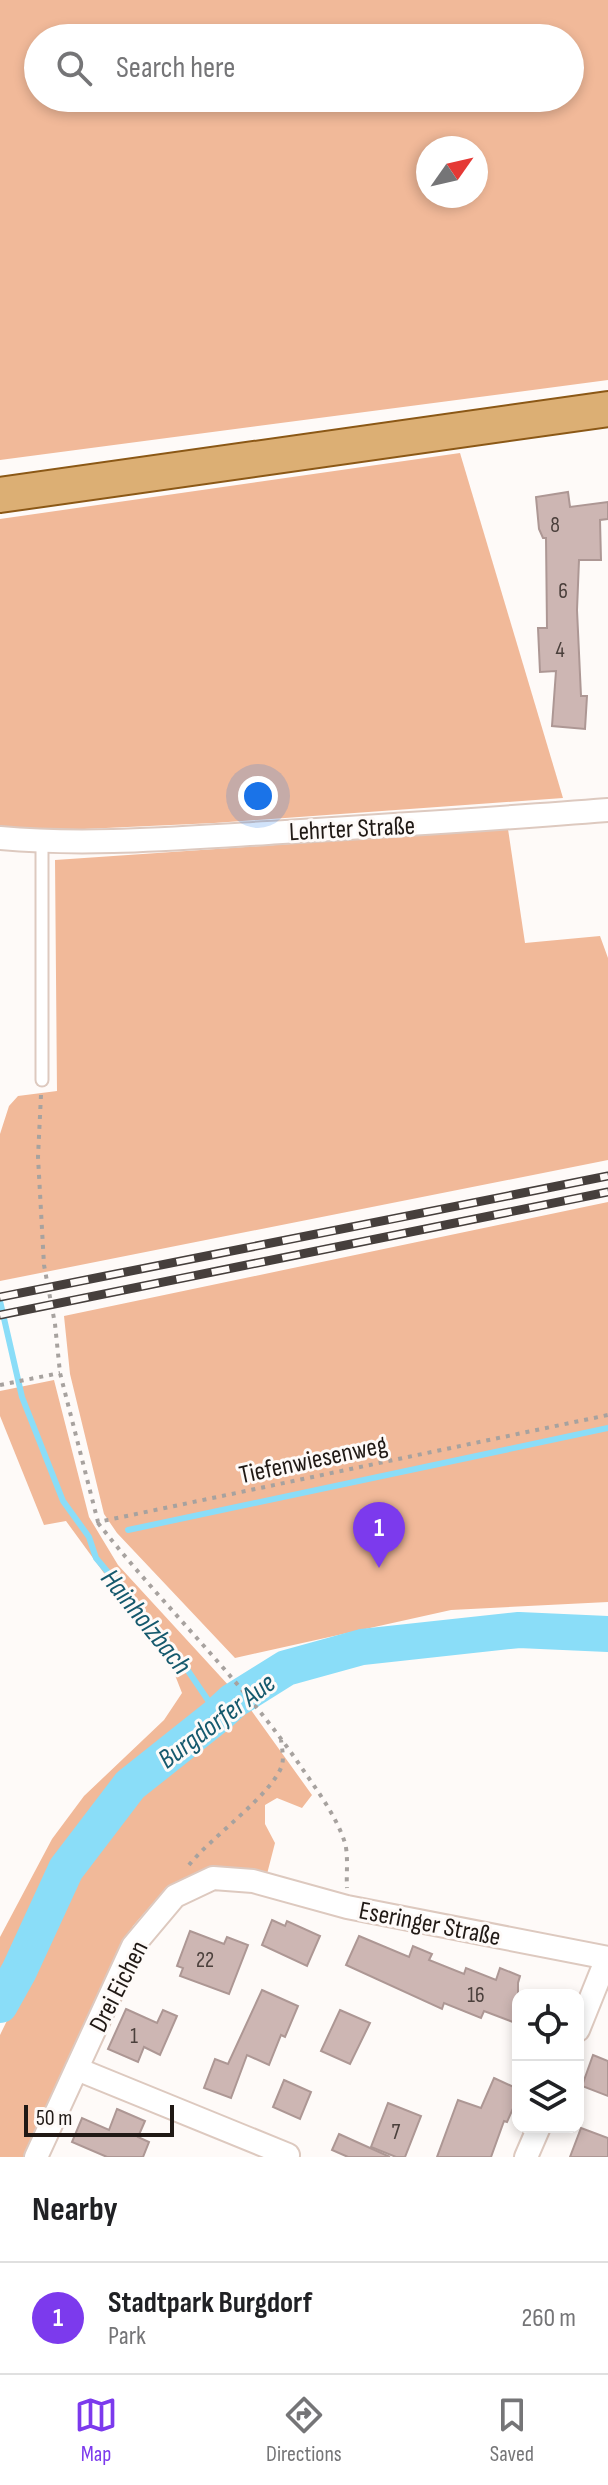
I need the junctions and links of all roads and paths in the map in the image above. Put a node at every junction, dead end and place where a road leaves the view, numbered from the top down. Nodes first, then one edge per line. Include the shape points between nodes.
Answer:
1 (608, 409) edge
2 (0, 495) edge
3 (608, 810) edge
4 (0, 838) edge
5 (42, 842) junction
6 (42, 1080) joint
7 (60, 1373) junction
8 (3, 1384) edge
9 (608, 1415) edge
10 (98, 1522) junction
11 (281, 1738) junction
12 (253, 1881) joint
13 (175, 1896) junction
14 (347, 1907) junction
15 (608, 1958) edge
16 (584, 2016) edge
17 (77, 2069) junction
18 (536, 2133) edge
19 (288, 2155) edge
20 (36, 2157) edge
21 (526, 2157) edge

1 - 2 main road
3 - 5 street, Lehrter Straße
4 - 5 street, Lehrter Straße
5 - 6 lane
6 - 7 path via 38,1157 44,1265
7 - 8 path
7 - 10 path
9 - 10 path, Tiefenwiesenweg
10 - 11 path
11 - 13 path via 283,1763 272,1784 201,1850 185,1870
11 - 14 path via 345,1842
12 - 13 street, Drei Eichen via 213,1878
12 - 14 street, Eseringer Straße
13 - 17 street, Drei Eichen via 133,1946
14 - 15 street, Eseringer Straße
15 - 16 street
17 - 19 street
17 - 20 street, Drei Eichen
18 - 21 street

